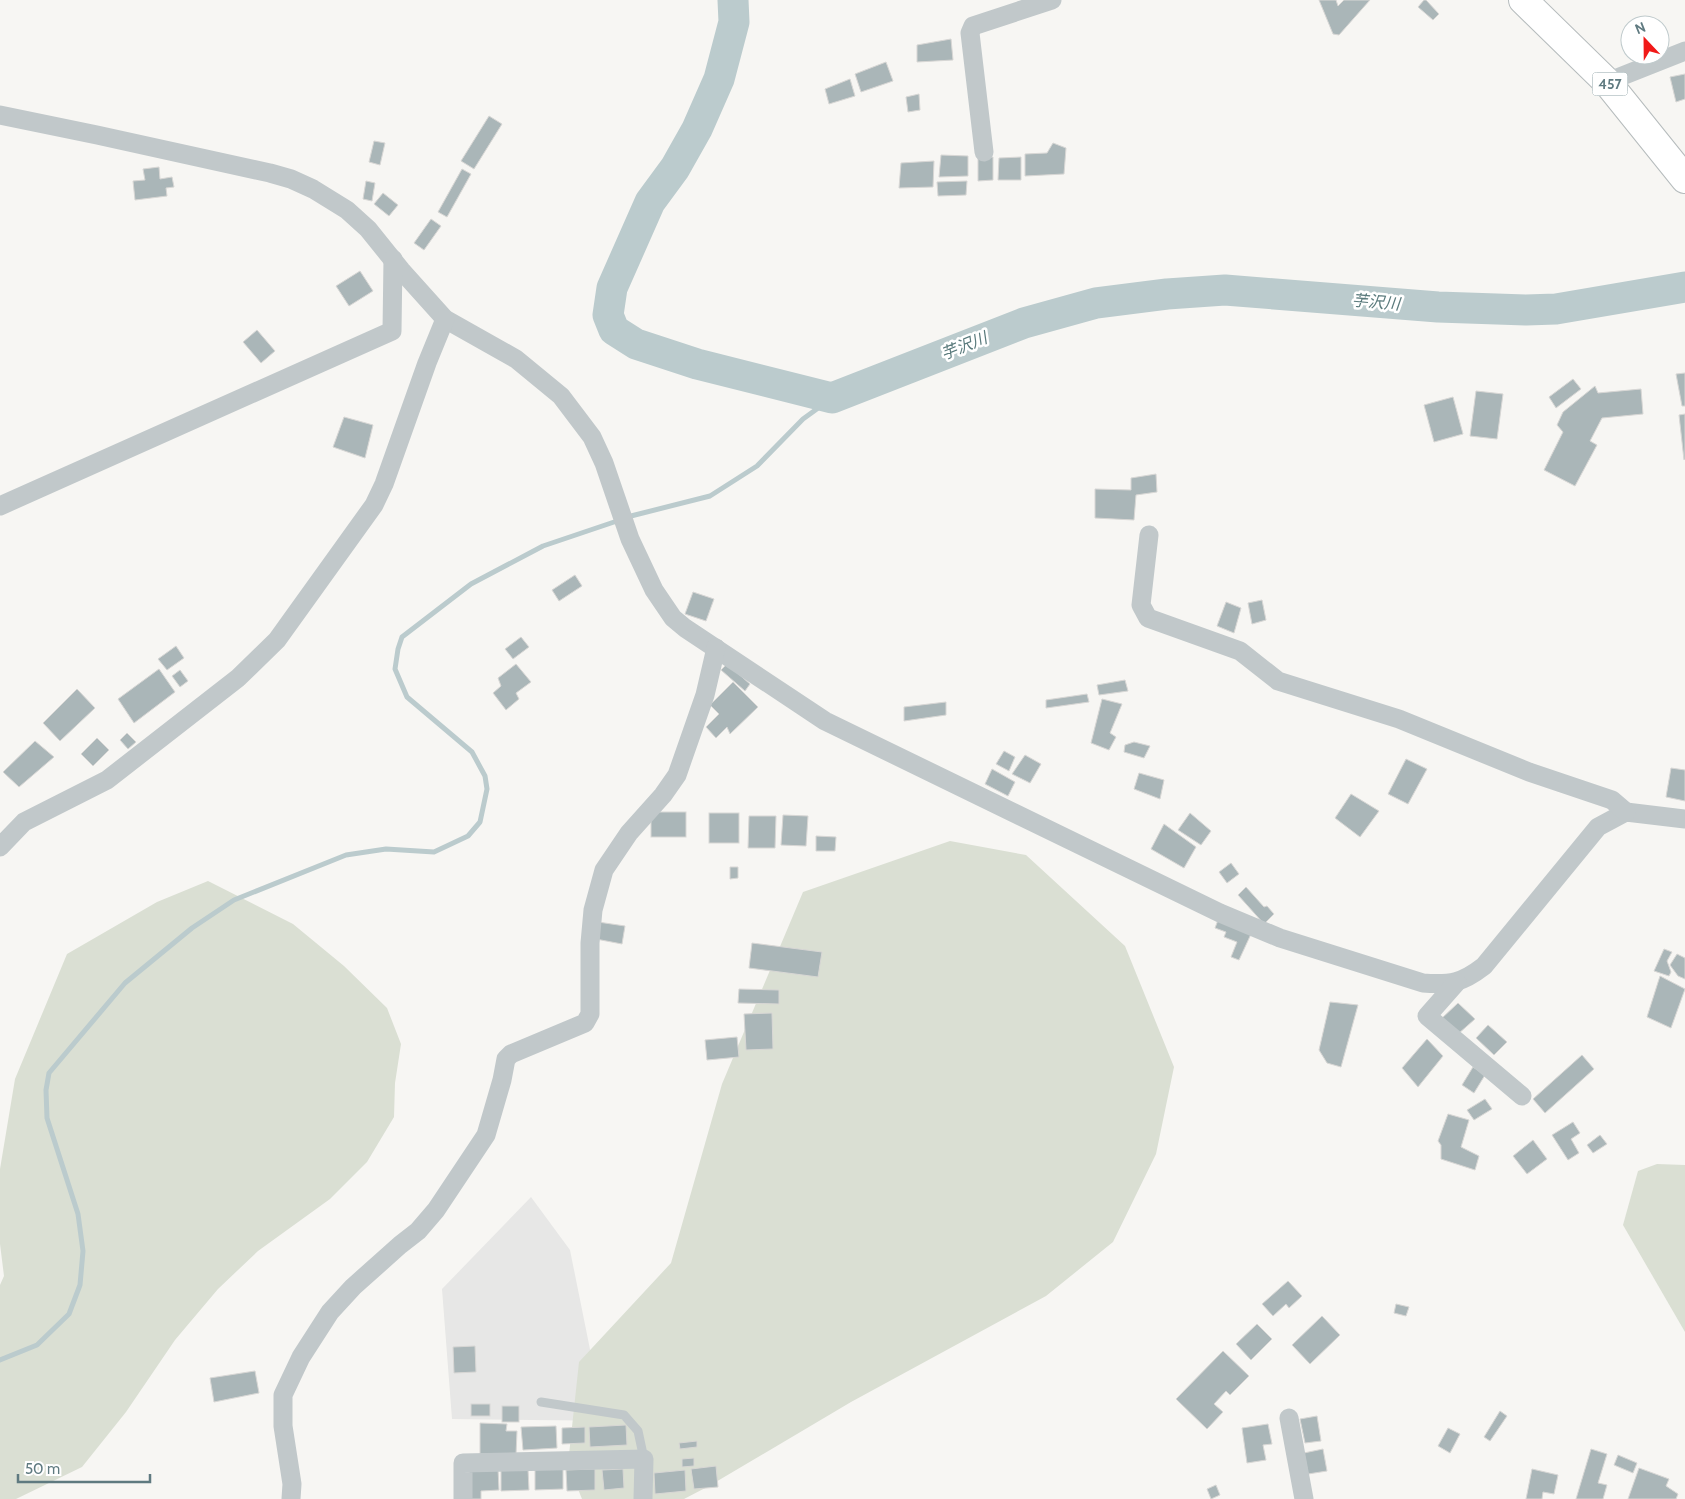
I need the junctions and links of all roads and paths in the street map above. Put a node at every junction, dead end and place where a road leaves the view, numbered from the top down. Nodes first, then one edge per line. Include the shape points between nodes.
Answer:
1 (1052, 0) edge
2 (1523, 0) edge
3 (1685, 51) edge
4 (1608, 82) junction
5 (0, 115) edge
6 (984, 152) dead end
7 (1685, 179) edge
8 (392, 259) junction
9 (445, 318) junction
10 (0, 506) edge
11 (1149, 535) dead end
12 (716, 648) junction
13 (1626, 812) junction
14 (1685, 820) edge
15 (0, 847) edge
16 (1457, 982) junction
17 (1522, 1096) dead end
18 (541, 1402) dead end
19 (1289, 1418) dead end
20 (644, 1459) junction
21 (291, 1499) edge
22 (463, 1499) edge
23 (643, 1499) edge
24 (1304, 1499) edge

1 - 6 street via 973,26 970,33
2 - 4 highway, 457
3 - 4 street
4 - 7 highway, 457
5 - 8 street via 291,179 347,210 368,229
8 - 9 street
8 - 10 street via 392,330
9 - 12 street via 516,359 561,396 592,437 630,539 654,590 673,618
9 - 15 street via 374,505 277,640 238,678 107,780 24,822
11 - 13 street via 1141,605 1148,618 1240,651 1278,681 1399,719 1529,772 1612,800
12 - 16 street via 825,721 1220,913 1280,938 1423,983
12 - 21 street via 705,696 677,775 629,833 604,870 593,910 590,1014 585,1023 506,1059 486,1135 436,1210 418,1231 353,1287 330,1312 301,1357 283,1395
13 - 14 street
13 - 16 street via 1598,827 1484,966
16 - 17 street via 1427,1016
18 - 20 lane via 624,1415 638,1431
19 - 24 street
20 - 22 street via 463,1463
20 - 23 street

